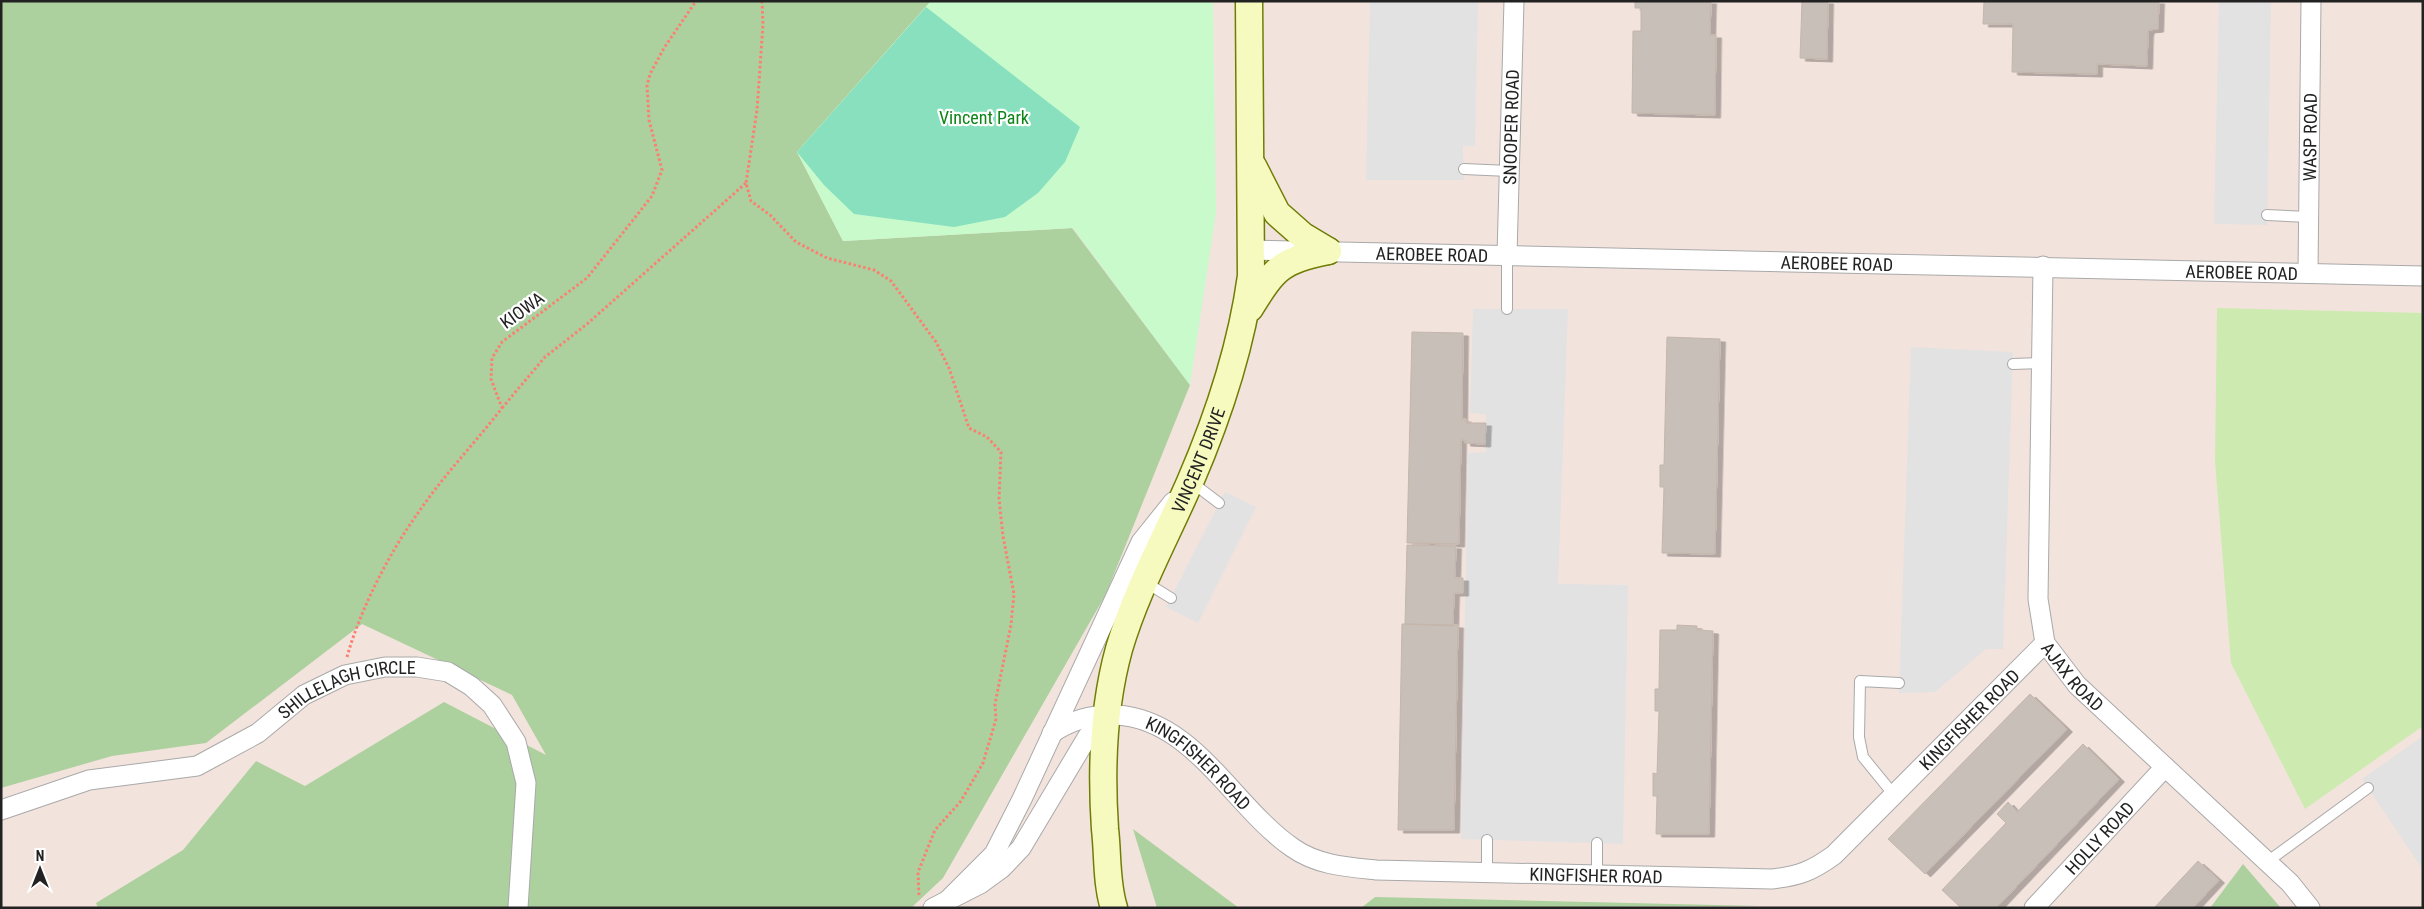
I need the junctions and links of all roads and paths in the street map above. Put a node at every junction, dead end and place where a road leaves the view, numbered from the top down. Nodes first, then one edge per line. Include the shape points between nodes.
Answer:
1 (696, 1) edge
2 (762, 1) edge
3 (1249, 1) edge
4 (1514, 1) edge
5 (2312, 1) edge
6 (1251, 161) junction
7 (1464, 169) dead end
8 (1509, 171) junction
9 (746, 183) junction
10 (2267, 216) dead end
11 (2309, 217) junction
12 (1251, 250) junction
13 (1328, 251) junction
14 (1507, 254) junction
15 (2043, 266) junction
16 (2308, 273) junction
17 (2423, 276) edge
18 (1507, 309) dead end
19 (1246, 315) junction
20 (2041, 362) junction
21 (2013, 364) dead end
22 (502, 408) junction
23 (1190, 481) junction
24 (1219, 503) dead end
25 (1145, 582) junction
26 (1171, 598) dead end
27 (2045, 643) junction
28 (345, 675) junction
29 (1899, 683) dead end
30 (1108, 714) junction
31 (1052, 733) junction
32 (2165, 767) junction
33 (2368, 788) dead end
34 (1894, 795) junction
35 (1, 810) edge
36 (1487, 840) dead end
37 (1597, 843) dead end
38 (2267, 862) junction
39 (1487, 872) junction
40 (1597, 875) junction
41 (933, 902) edge
42 (518, 908) edge
43 (1114, 908) edge
44 (2034, 908) edge
45 (2310, 908) edge

1 - 22 path, KIOWA via 664,48 647,86 649,120 662,170 652,196 586,278 502,342 492,358 491,380
2 - 9 path via 757,110
3 - 6 street, VINCENT DRIVE
4 - 8 street, SNOOPER ROAD
5 - 11 street, WASP ROAD
6 - 12 street, VINCENT DRIVE
6 - 13 street via 1277,213 1303,236
7 - 8 lane
8 - 14 street, SNOOPER ROAD
9 - 22 path via 545,357
9 - 41 path via 751,201 796,242 827,258 874,270 891,281 936,342 950,368 969,428 987,437 1001,452 999,499 1014,594 1012,625 995,704 996,719 982,763 961,801 936,830 918,872
10 - 11 lane
11 - 16 street, WASP ROAD
12 - 13 street, AEROBEE ROAD
12 - 19 street, VINCENT DRIVE
13 - 14 street, AEROBEE ROAD
13 - 19 street via 1302,256 1272,273
14 - 15 street, AEROBEE ROAD
14 - 18 lane
15 - 16 street, AEROBEE ROAD
15 - 20 street, AJAX ROAD
16 - 17 street, AEROBEE ROAD
19 - 23 street, VINCENT DRIVE via 1215,422
20 - 21 lane
20 - 27 street, AJAX ROAD via 2038,598
22 - 28 path via 418,513 394,552 368,603 347,656
23 - 24 lane
23 - 25 street, VINCENT DRIVE
23 - 31 street via 1141,542
25 - 26 lane
25 - 30 street, VINCENT DRIVE via 1119,650
27 - 32 street, AJAX ROAD via 2077,685
27 - 34 street, KINGFISHER ROAD
28 - 35 street, SHILLELAGH CIRCLE via 304,695 258,733 197,766 89,780
28 - 42 street, SHILLELAGH CIRCLE via 385,667 417,666 448,672 471,686 492,705 516,742 526,783
29 - 34 lane via 1860,681 1859,737 1863,757
30 - 31 street, KINGFISHER ROAD via 1083,717
30 - 39 street, KINGFISHER ROAD via 1136,716 1181,738 1269,829 1294,849 1329,865 1376,870
30 - 41 street via 1084,743 1021,848 980,884
30 - 43 street, VINCENT DRIVE via 1103,802
31 - 41 street via 994,854
32 - 38 street, AJAX ROAD
32 - 44 street, HOLLY ROAD
33 - 38 lane
34 - 40 street, KINGFISHER ROAD via 1834,855 1811,871 1792,877
36 - 39 lane
37 - 40 lane
38 - 45 street, AJAX ROAD
39 - 40 street, KINGFISHER ROAD

